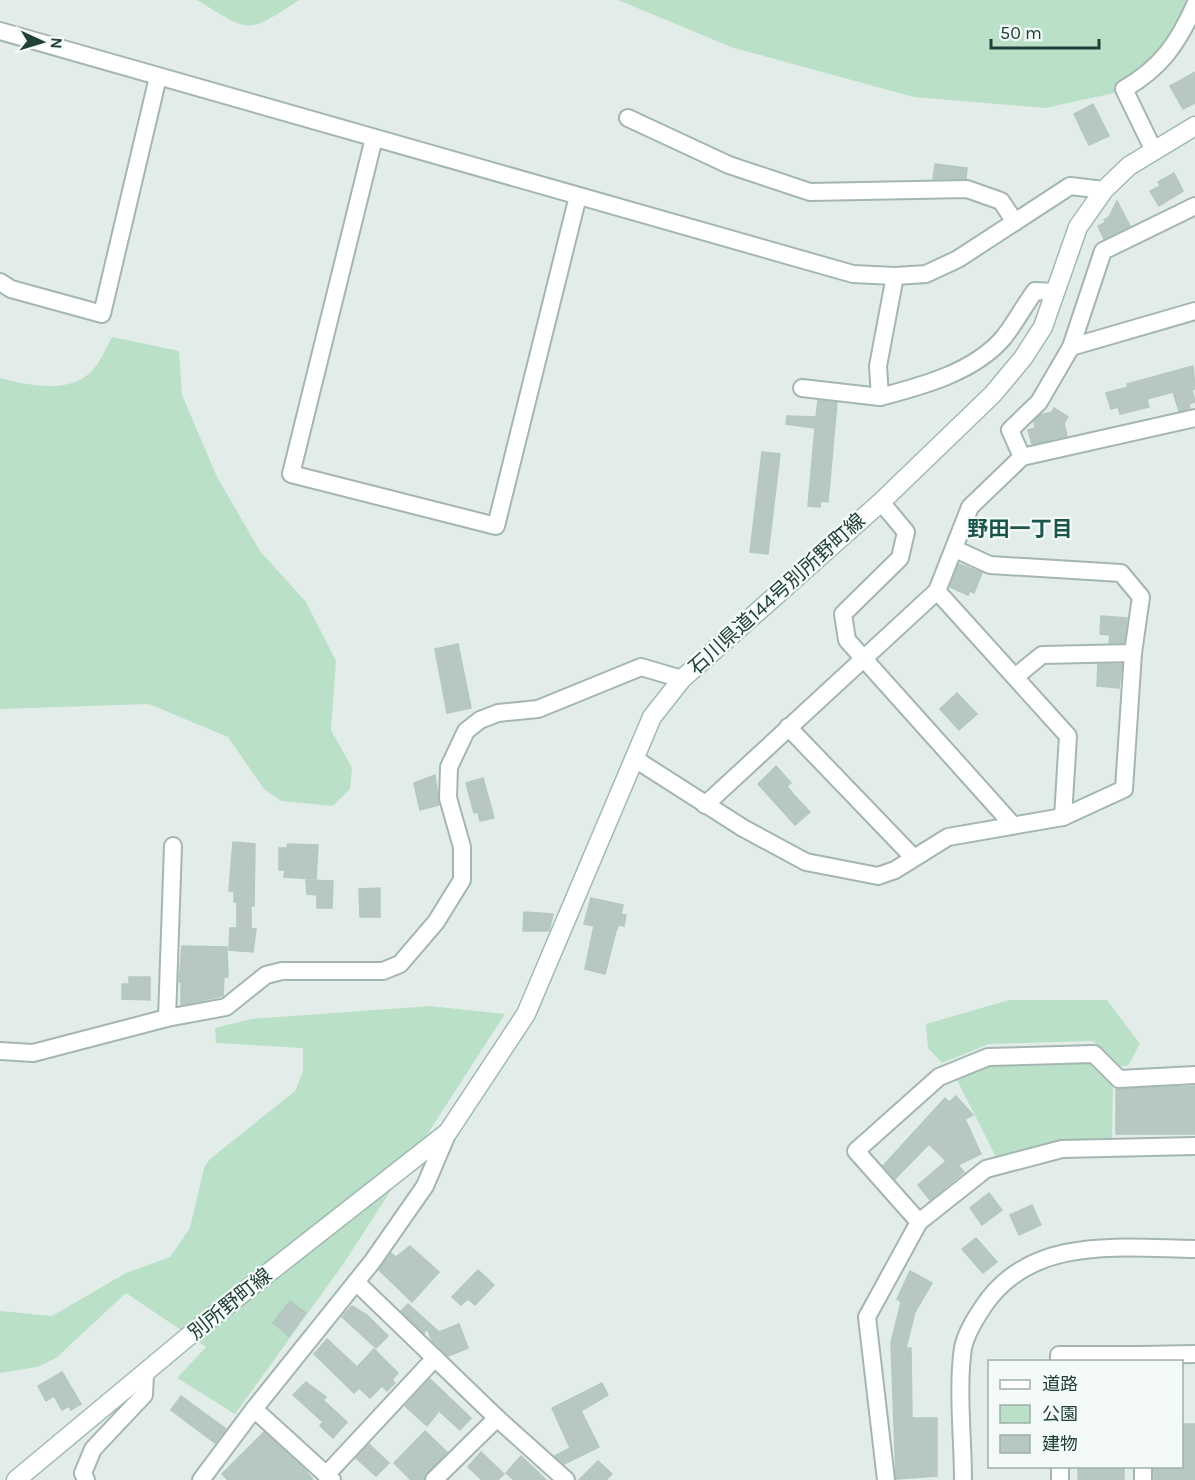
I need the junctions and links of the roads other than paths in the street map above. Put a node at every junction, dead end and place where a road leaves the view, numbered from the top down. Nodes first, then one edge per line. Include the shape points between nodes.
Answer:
1 (1195, 5) edge
2 (0, 31) edge
3 (158, 77) junction
4 (628, 118) dead end
5 (1195, 126) edge
6 (374, 138) junction
7 (1154, 151) junction
8 (1104, 190) junction
9 (578, 196) junction
10 (1195, 206) edge
11 (1015, 222) junction
12 (895, 276) junction
13 (0, 282) edge
14 (1055, 292) junction
15 (1195, 311) edge
16 (1071, 347) junction
17 (802, 388) dead end
18 (880, 397) junction
19 (1195, 418) edge
20 (1022, 457) junction
21 (881, 502) junction
22 (955, 549) junction
23 (937, 591) junction
24 (1133, 653) junction
25 (861, 658) junction
26 (1015, 677) junction
27 (682, 679) junction
28 (788, 727) junction
29 (635, 759) junction
30 (705, 805) junction
31 (1063, 817) junction
32 (1012, 824) junction
33 (172, 846) dead end
34 (913, 856) junction
35 (167, 1018) junction
36 (0, 1051) edge
37 (1195, 1075) edge
38 (448, 1132) junction
39 (1195, 1146) edge
40 (919, 1222) junction
41 (1195, 1249) edge
42 (356, 1282) junction
43 (1195, 1354) edge
44 (435, 1358) junction
45 (1142, 1358) edge
46 (1059, 1360) edge
47 (145, 1374) junction
48 (254, 1408) junction
49 (497, 1418) junction
50 (329, 1477) edge
51 (16, 1480) edge
52 (86, 1480) edge
53 (202, 1480) edge
54 (434, 1480) edge
55 (566, 1480) edge
56 (886, 1480) edge
57 (963, 1480) edge

1 - 7 street via 1168,55 1145,77 1124,89
2 - 3 street
3 - 6 street
3 - 13 street via 102,314
4 - 11 street via 729,165 810,192 967,189 1002,201
5 - 7 main road, 石川県道144号別所野町線
6 - 9 street
6 - 9 street via 291,474 496,526
7 - 8 main road, 石川県道144号別所野町線 via 1129,166
8 - 11 street via 1070,186
8 - 14 main road, 石川県道144号別所野町線 via 1078,227
9 - 12 street via 853,274
10 - 16 street via 1103,251
11 - 12 street via 926,274
12 - 18 street via 878,366
14 - 18 street via 1035,291 1003,338 975,362 917,387
14 - 21 main road, 石川県道144号別所野町線 via 1043,327 1023,358 993,394
15 - 16 street
16 - 20 street via 1039,402 1010,430
17 - 18 street
19 - 20 street
20 - 22 street via 970,507
21 - 25 street via 906,532 900,558 843,614 846,640
21 - 27 main road, 石川県道144号別所野町線
22 - 23 street
22 - 24 street via 990,565 1121,573 1141,597
23 - 25 street
23 - 26 street
24 - 26 street via 1042,655
24 - 31 street via 1124,789
25 - 28 street
25 - 32 street
26 - 31 street via 1068,736
27 - 29 main road, 石川県道144号別所野町線 via 652,717
27 - 35 street via 641,667 538,709 498,713 466,731 449,767 448,798 462,847 462,880 436,922 400,964 383,971 282,971 266,975 226,1007
28 - 30 street
28 - 34 street
29 - 30 street
29 - 38 main road, 石川県道144号別所野町線 via 526,1014
30 - 34 street via 806,862 878,876 895,870
31 - 32 street
32 - 34 street via 948,837
33 - 35 street
35 - 36 street via 33,1053
37 - 40 street via 1119,1079 1094,1054 988,1057 939,1077 856,1151
38 - 42 street via 425,1186
38 - 47 main road, 別所野町線
39 - 40 street via 1062,1149 986,1169
40 - 56 street via 867,1317
41 - 57 street via 1101,1247 1046,1257 1013,1274 988,1298 963,1346
42 - 44 street
42 - 48 street
43 - 45 street
44 - 49 street
44 - 50 street
45 - 46 street via 1059,1354
47 - 51 main road, 別所野町線
47 - 52 street via 144,1395 93,1449 83,1473
48 - 50 street
48 - 53 street
49 - 54 street
49 - 55 street

